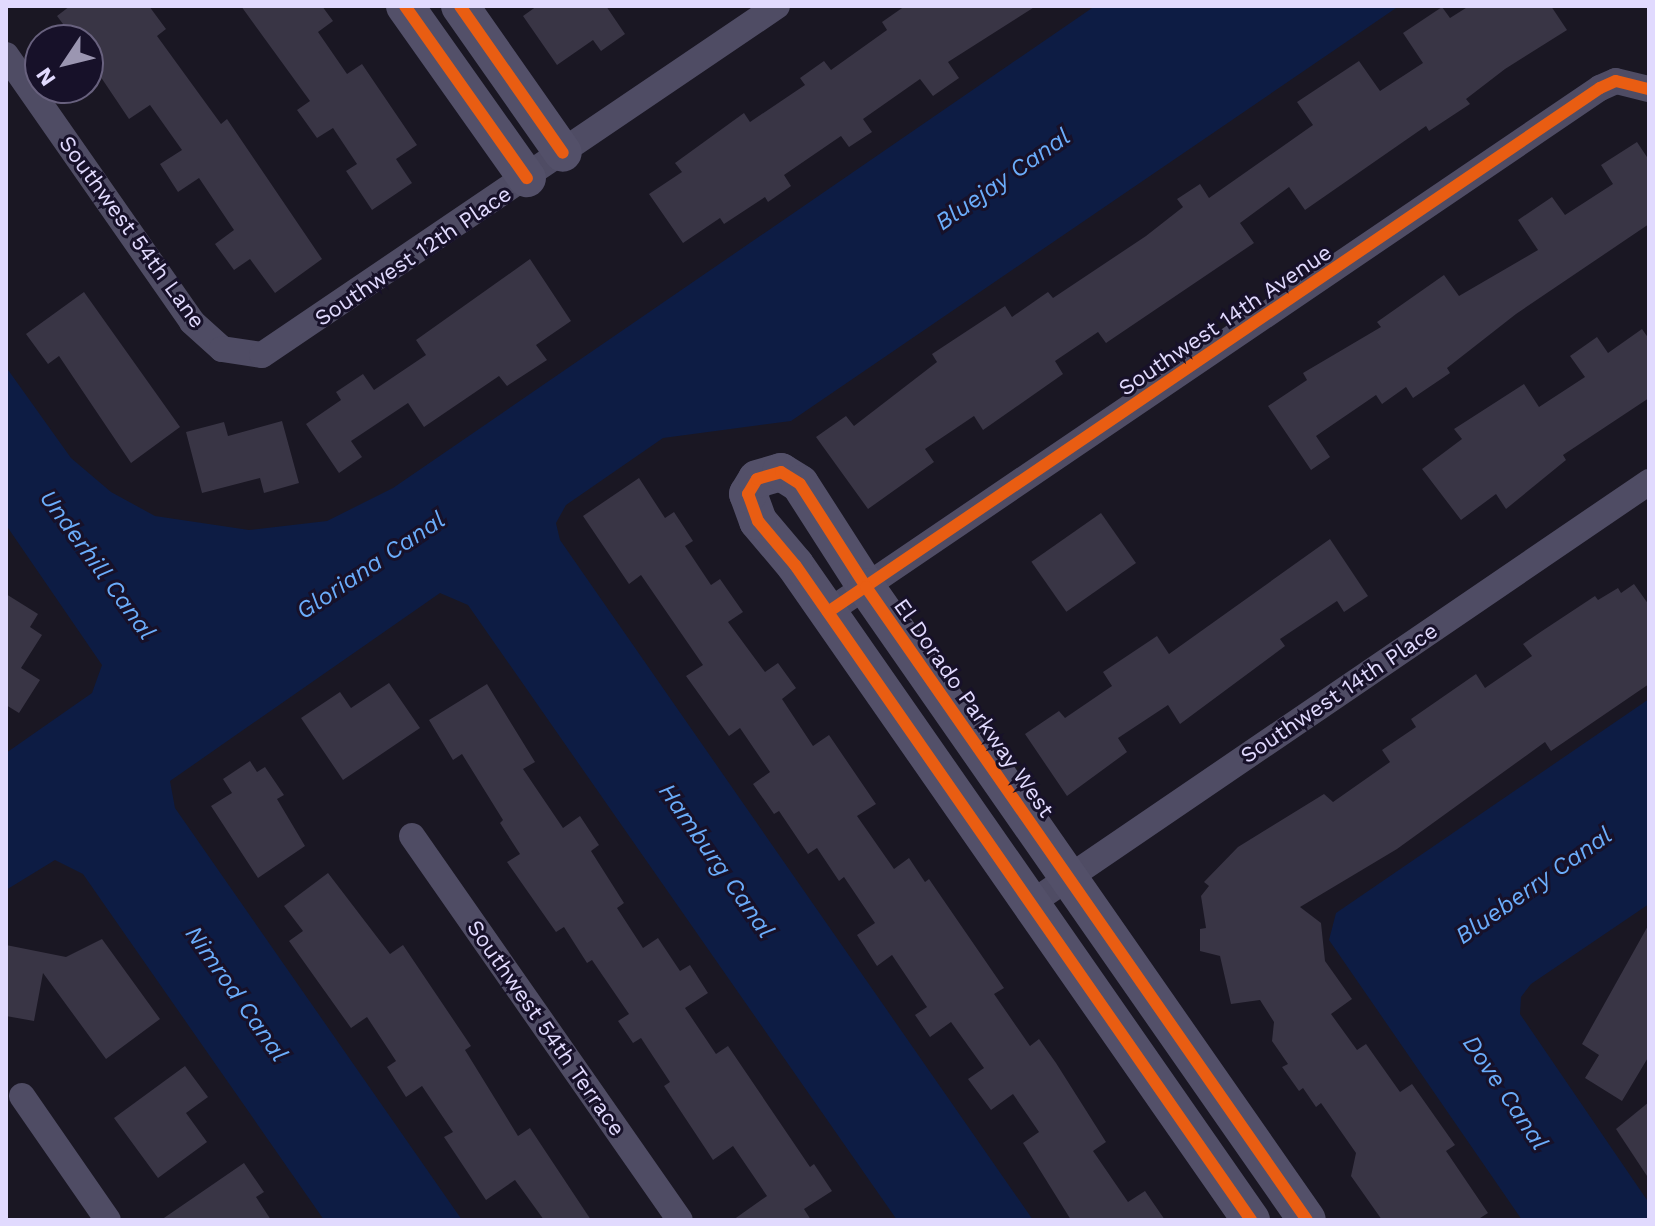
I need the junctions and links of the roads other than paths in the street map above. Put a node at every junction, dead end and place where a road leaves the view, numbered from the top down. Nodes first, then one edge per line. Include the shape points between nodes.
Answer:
1 (405, 6) edge
2 (460, 6) edge
3 (777, 6) edge
4 (6, 55) edge
5 (1649, 89) edge
6 (563, 153) junction
7 (527, 178) junction
8 (242, 355) joint
9 (1649, 482) edge
10 (866, 587) junction
11 (828, 612) junction
12 (412, 836) dead end
13 (1068, 877) junction
14 (1030, 904) junction
15 (22, 1096) dead end
16 (108, 1220) edge
17 (680, 1220) edge
18 (1251, 1220) edge
19 (1307, 1220) edge

1 - 7 street
2 - 6 street
3 - 6 street, Southwest 12th Place
4 - 8 street, Southwest 54th Lane via 192,322 222,349
5 - 10 street, Southwest 14th Avenue via 1616,81 1600,88
6 - 7 street, Southwest 12th Place
7 - 8 street, Southwest 12th Place via 282,346
9 - 13 street, Southwest 14th Place
10 - 11 street, Southwest 14th Avenue
10 - 11 street, El Dorado Parkway West via 800,484 781,472 757,479 748,494 751,508
10 - 13 street, El Dorado Parkway West
11 - 14 street, El Dorado Parkway West
12 - 17 street, Southwest 54th Terrace
13 - 14 street, Southwest 14th Place
13 - 19 street, El Dorado Parkway West
14 - 18 street, El Dorado Parkway West
15 - 16 street

